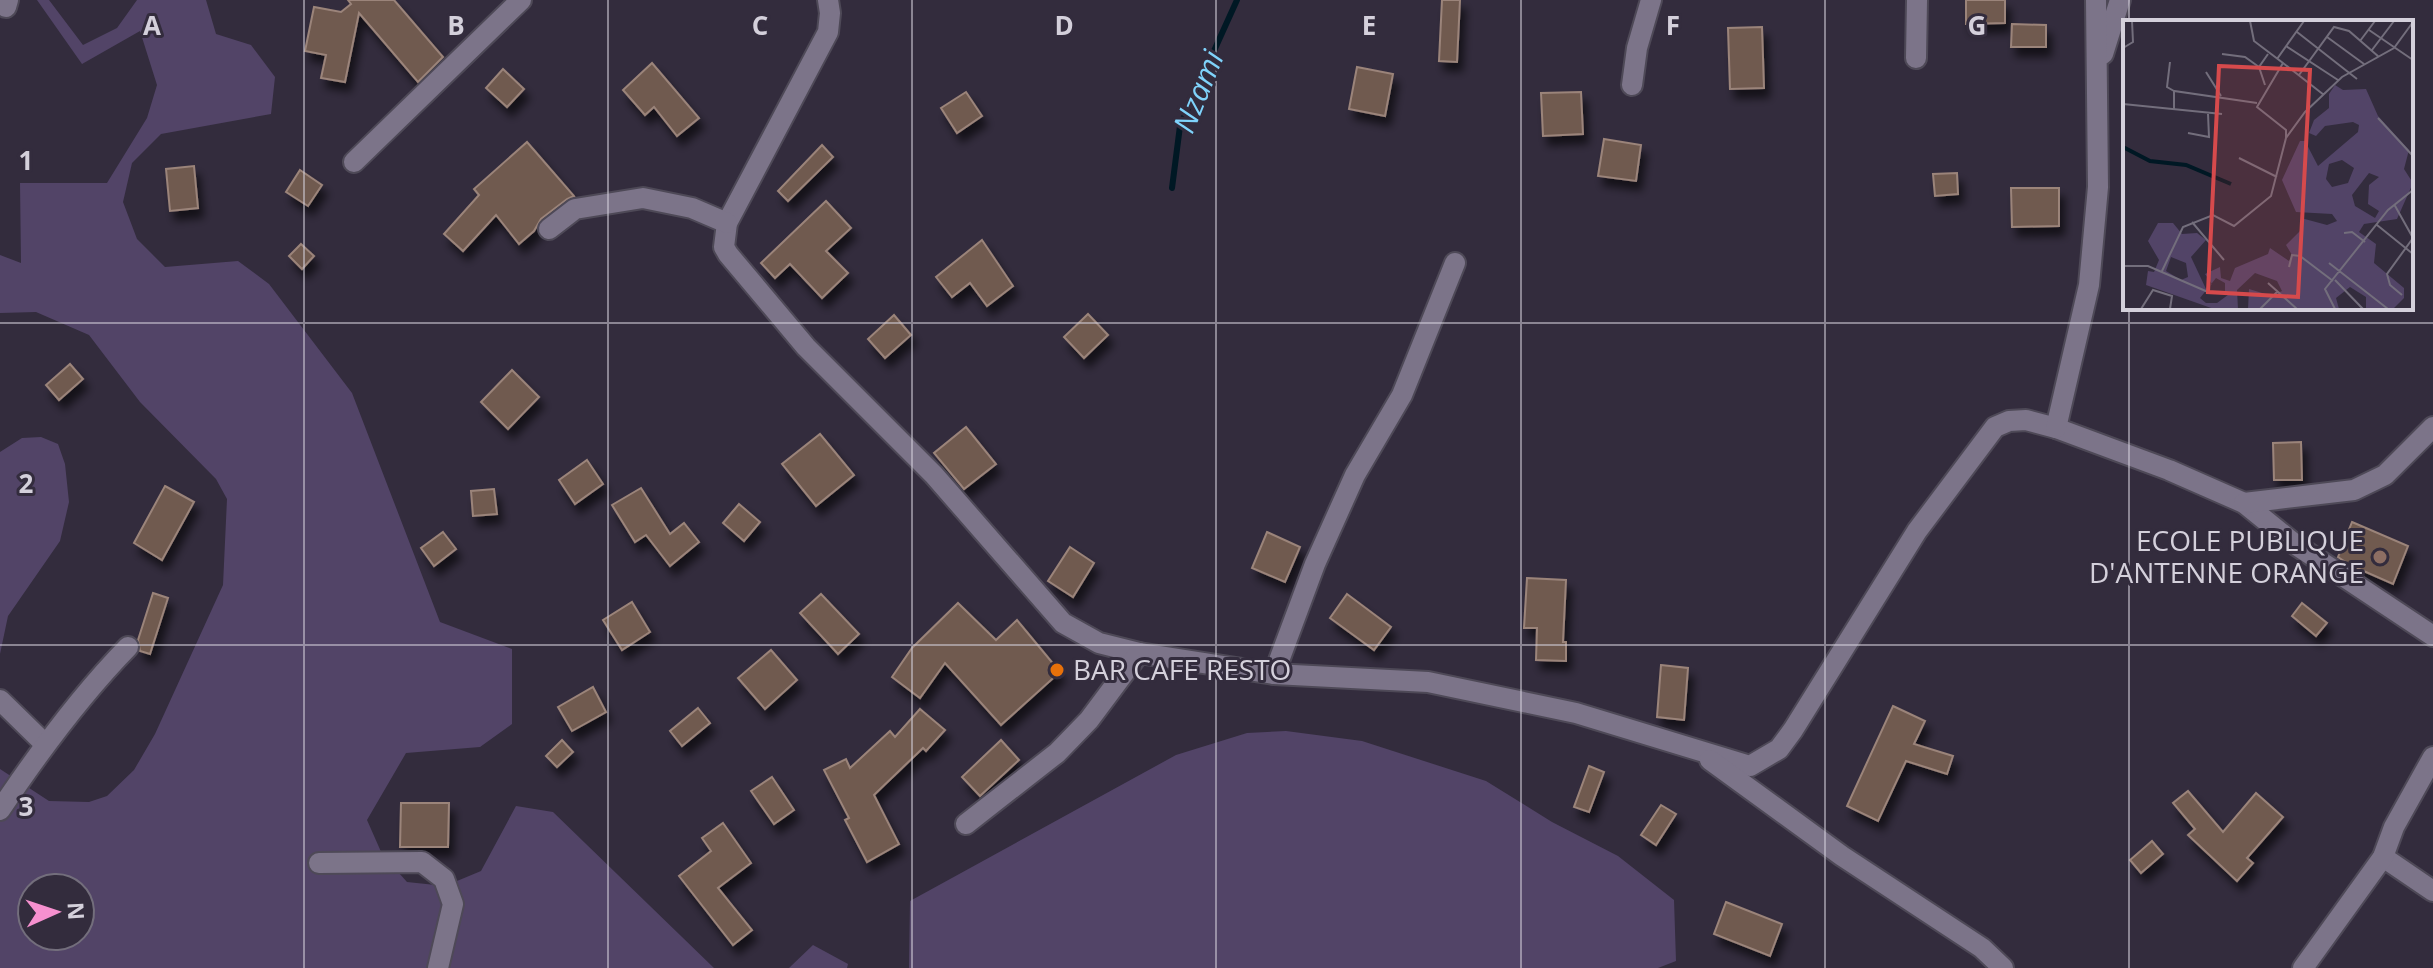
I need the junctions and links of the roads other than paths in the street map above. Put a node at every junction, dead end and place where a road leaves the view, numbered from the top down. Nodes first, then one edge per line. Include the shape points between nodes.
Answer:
1 (521, 0) edge
2 (828, 0) edge
3 (1651, 0) edge
4 (1917, 0) edge
5 (2096, 0) edge
6 (2120, 0) edge
7 (1916, 58) dead end
8 (2097, 73) junction
9 (1632, 85) dead end
10 (354, 162) dead end
11 (727, 223) junction
12 (549, 229) dead end
13 (1455, 263) dead end
14 (2433, 427) edge
15 (2056, 428) junction
16 (2244, 503) junction
17 (2433, 636) edge
18 (128, 647) dead end
19 (1139, 653) junction
20 (1274, 674) junction
21 (0, 700) edge
22 (45, 744) junction
23 (1700, 753) junction
24 (2433, 757) edge
25 (0, 810) edge
26 (966, 824) dead end
27 (2383, 857) junction
28 (319, 863) dead end
29 (2433, 891) edge
30 (438, 968) edge
31 (2003, 968) edge
32 (2303, 968) edge

1 - 10 street
2 - 11 street via 828,32
3 - 9 street
4 - 7 street
5 - 8 street
6 - 8 street
8 - 15 street via 2098,187 2089,285
11 - 12 street via 692,208 643,198 575,209
11 - 19 street via 724,247 737,266 806,347 934,475 1063,623 1099,643
13 - 20 street via 1402,395 1355,475 1315,564
14 - 16 street via 2385,475 2354,490
15 - 16 street
15 - 23 street via 2026,420 1995,427 1917,531 1779,749 1750,766
16 - 17 street via 2296,545
18 - 22 street
19 - 20 street
19 - 26 street via 1057,753
20 - 23 street via 1428,682 1576,713
21 - 22 street
22 - 25 street
23 - 31 street via 1982,948
24 - 27 street
27 - 29 street
27 - 32 street
28 - 30 street via 422,862 444,879 453,904

